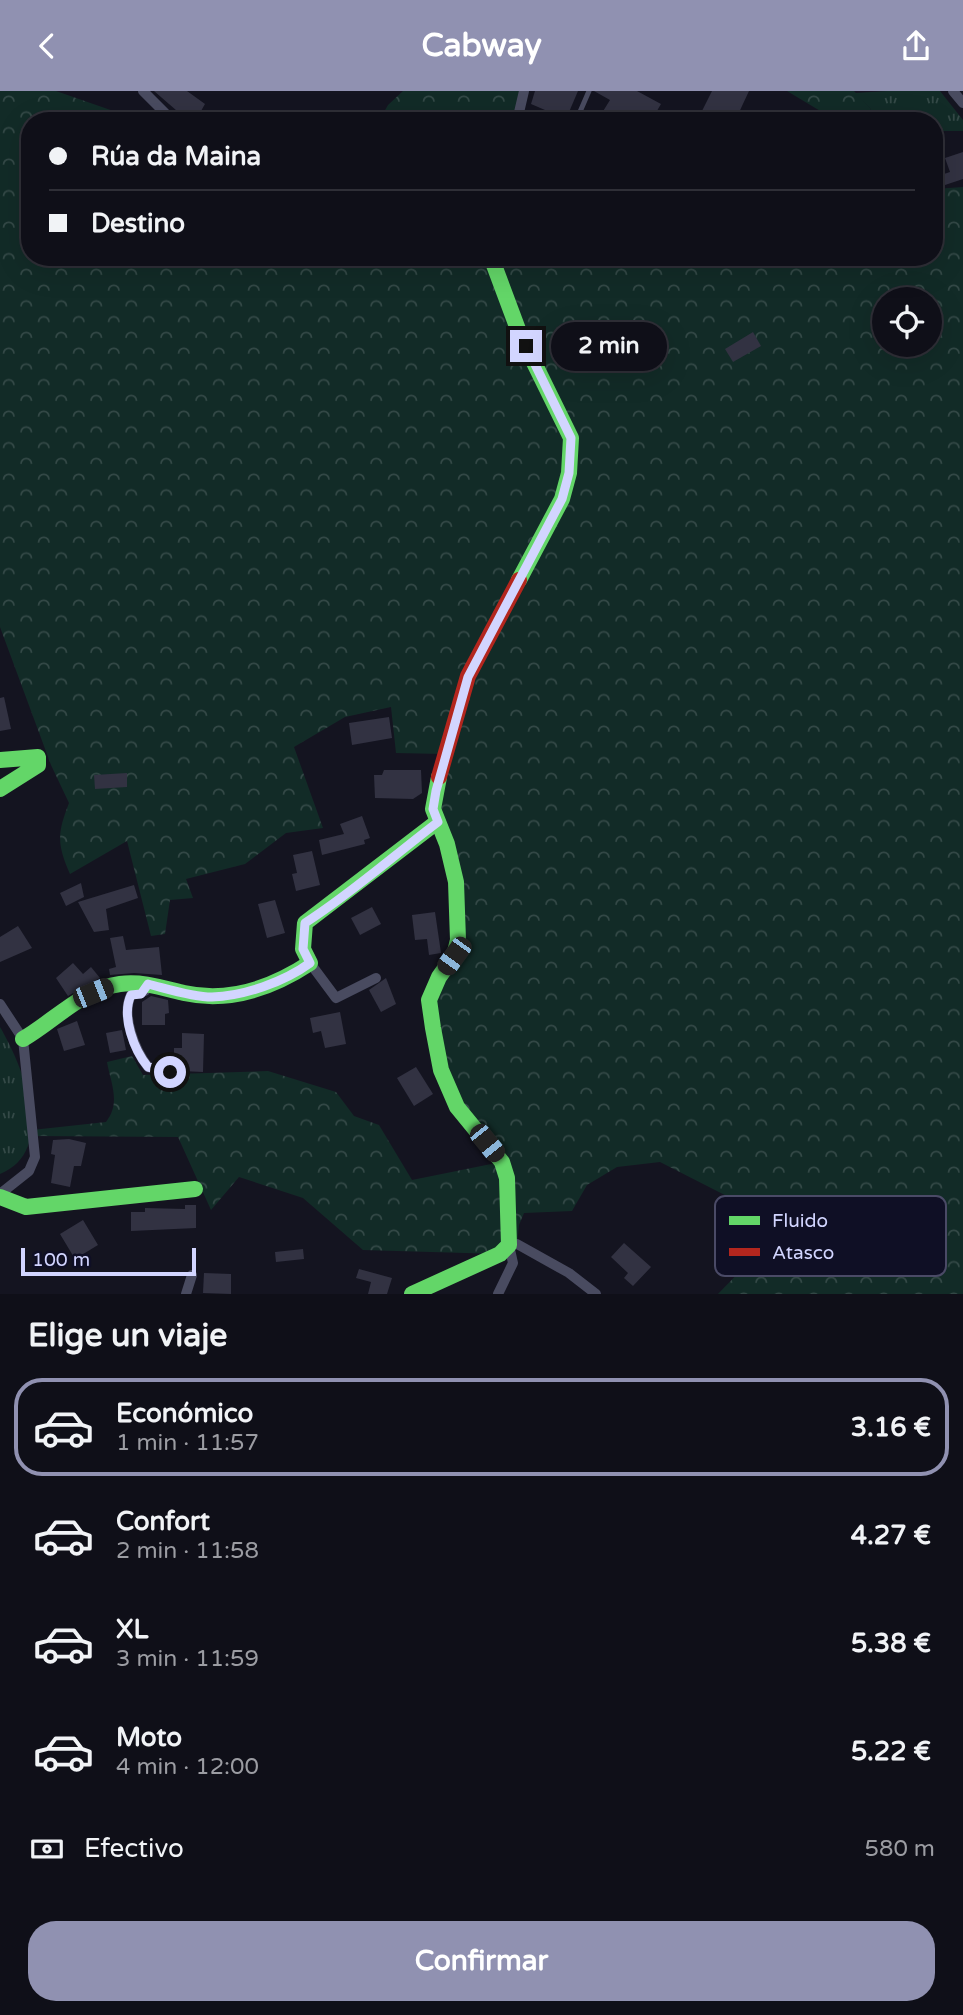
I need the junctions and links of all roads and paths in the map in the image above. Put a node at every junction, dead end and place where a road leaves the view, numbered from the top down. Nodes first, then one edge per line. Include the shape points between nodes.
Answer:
1 (143, 91) edge
2 (524, 91) edge
3 (589, 91) edge
4 (953, 91) edge
5 (963, 103) edge
6 (164, 112) edge
7 (519, 112) edge
8 (580, 112) edge
9 (494, 266) edge
10 (0, 759) edge
11 (0, 789) edge
12 (438, 822) junction
13 (310, 963) junction
14 (376, 978) dead end
15 (148, 984) junction
16 (0, 1004) edge
17 (23, 1039) junction
18 (170, 1072) dead end
19 (195, 1189) dead end
20 (0, 1196) edge
21 (509, 1245) junction
22 (192, 1275) dead end
23 (186, 1294) edge
24 (412, 1294) edge
25 (498, 1294) edge
26 (596, 1294) edge

1 - 6 street
2 - 7 street
3 - 8 lane
4 - 5 street
9 - 12 street via 519,332 571,438 569,473 562,499 468,677 436,791 433,809
10 - 11 street via 38,757 38,765
12 - 13 street via 351,894 305,923 303,949
12 - 21 street via 456,883 458,940 429,1000 433,1028 442,1070 457,1107 502,1162 507,1178
13 - 14 street via 336,998
13 - 15 street via 236,995 209,997
15 - 17 street via 130,983 93,993
15 - 18 street via 128,1001 134,1041 148,1067
16 - 17 street
17 - 20 street via 35,1157 29,1171
19 - 20 street via 26,1207
21 - 24 street via 500,1254
21 - 25 street via 513,1263
21 - 26 street via 517,1244 569,1273
22 - 23 street

